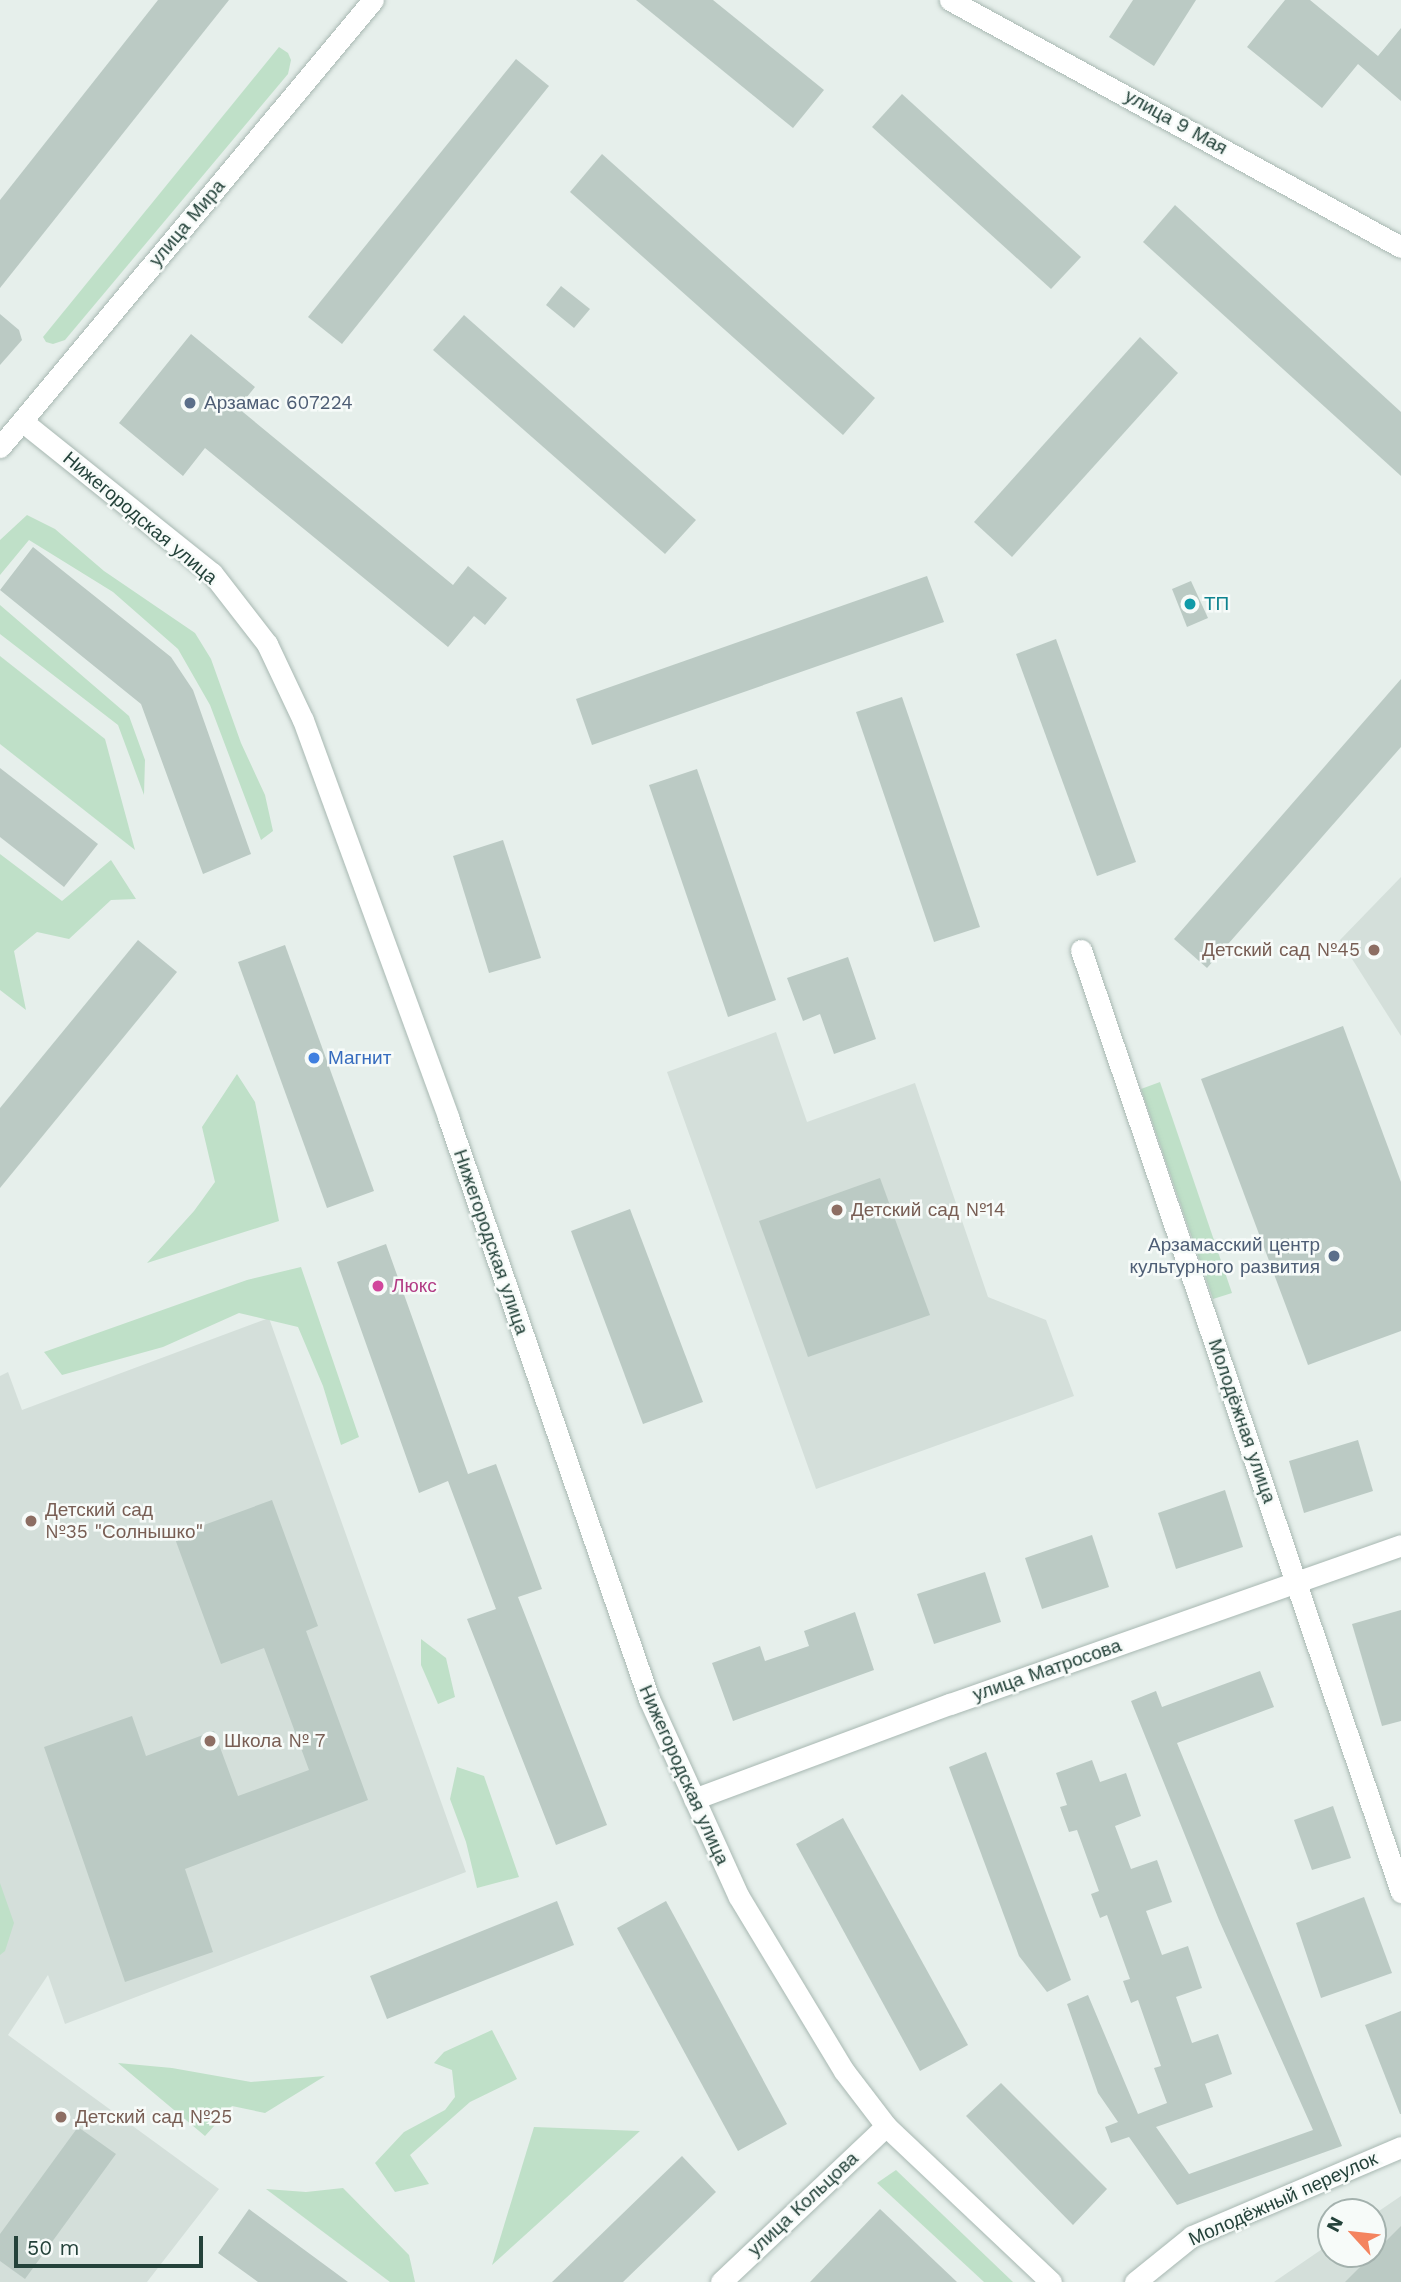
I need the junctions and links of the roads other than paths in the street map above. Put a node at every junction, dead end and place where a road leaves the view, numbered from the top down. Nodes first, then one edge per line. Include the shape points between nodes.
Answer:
1 (373, 0) edge
2 (950, 0) edge
3 (1401, 247) edge
4 (22, 421) junction
5 (0, 447) edge
6 (1082, 950) dead end
7 (1401, 1545) edge
8 (1297, 1582) junction
9 (694, 1799) junction
10 (1401, 1892) edge
11 (886, 2126) junction
12 (1401, 2147) edge
13 (721, 2282) edge
14 (1051, 2282) edge
15 (1135, 2282) edge

1 - 4 street, улица Мира
2 - 3 street, улица 9 Мая
4 - 5 street, улица Мира
4 - 9 street, Нижегородская улица via 212,573 267,643 303,720 448,1117 649,1699
6 - 8 street, Молодёжная улица
7 - 8 street, улица Матросова
8 - 9 street, улица Матросова
8 - 10 street, Молодёжная улица
9 - 11 street, Нижегородская улица via 738,1897 844,2071
11 - 13 street, улица Кольцова
11 - 14 street, Нижегородская улица
12 - 15 street, Молодёжный переулок via 1192,2236

